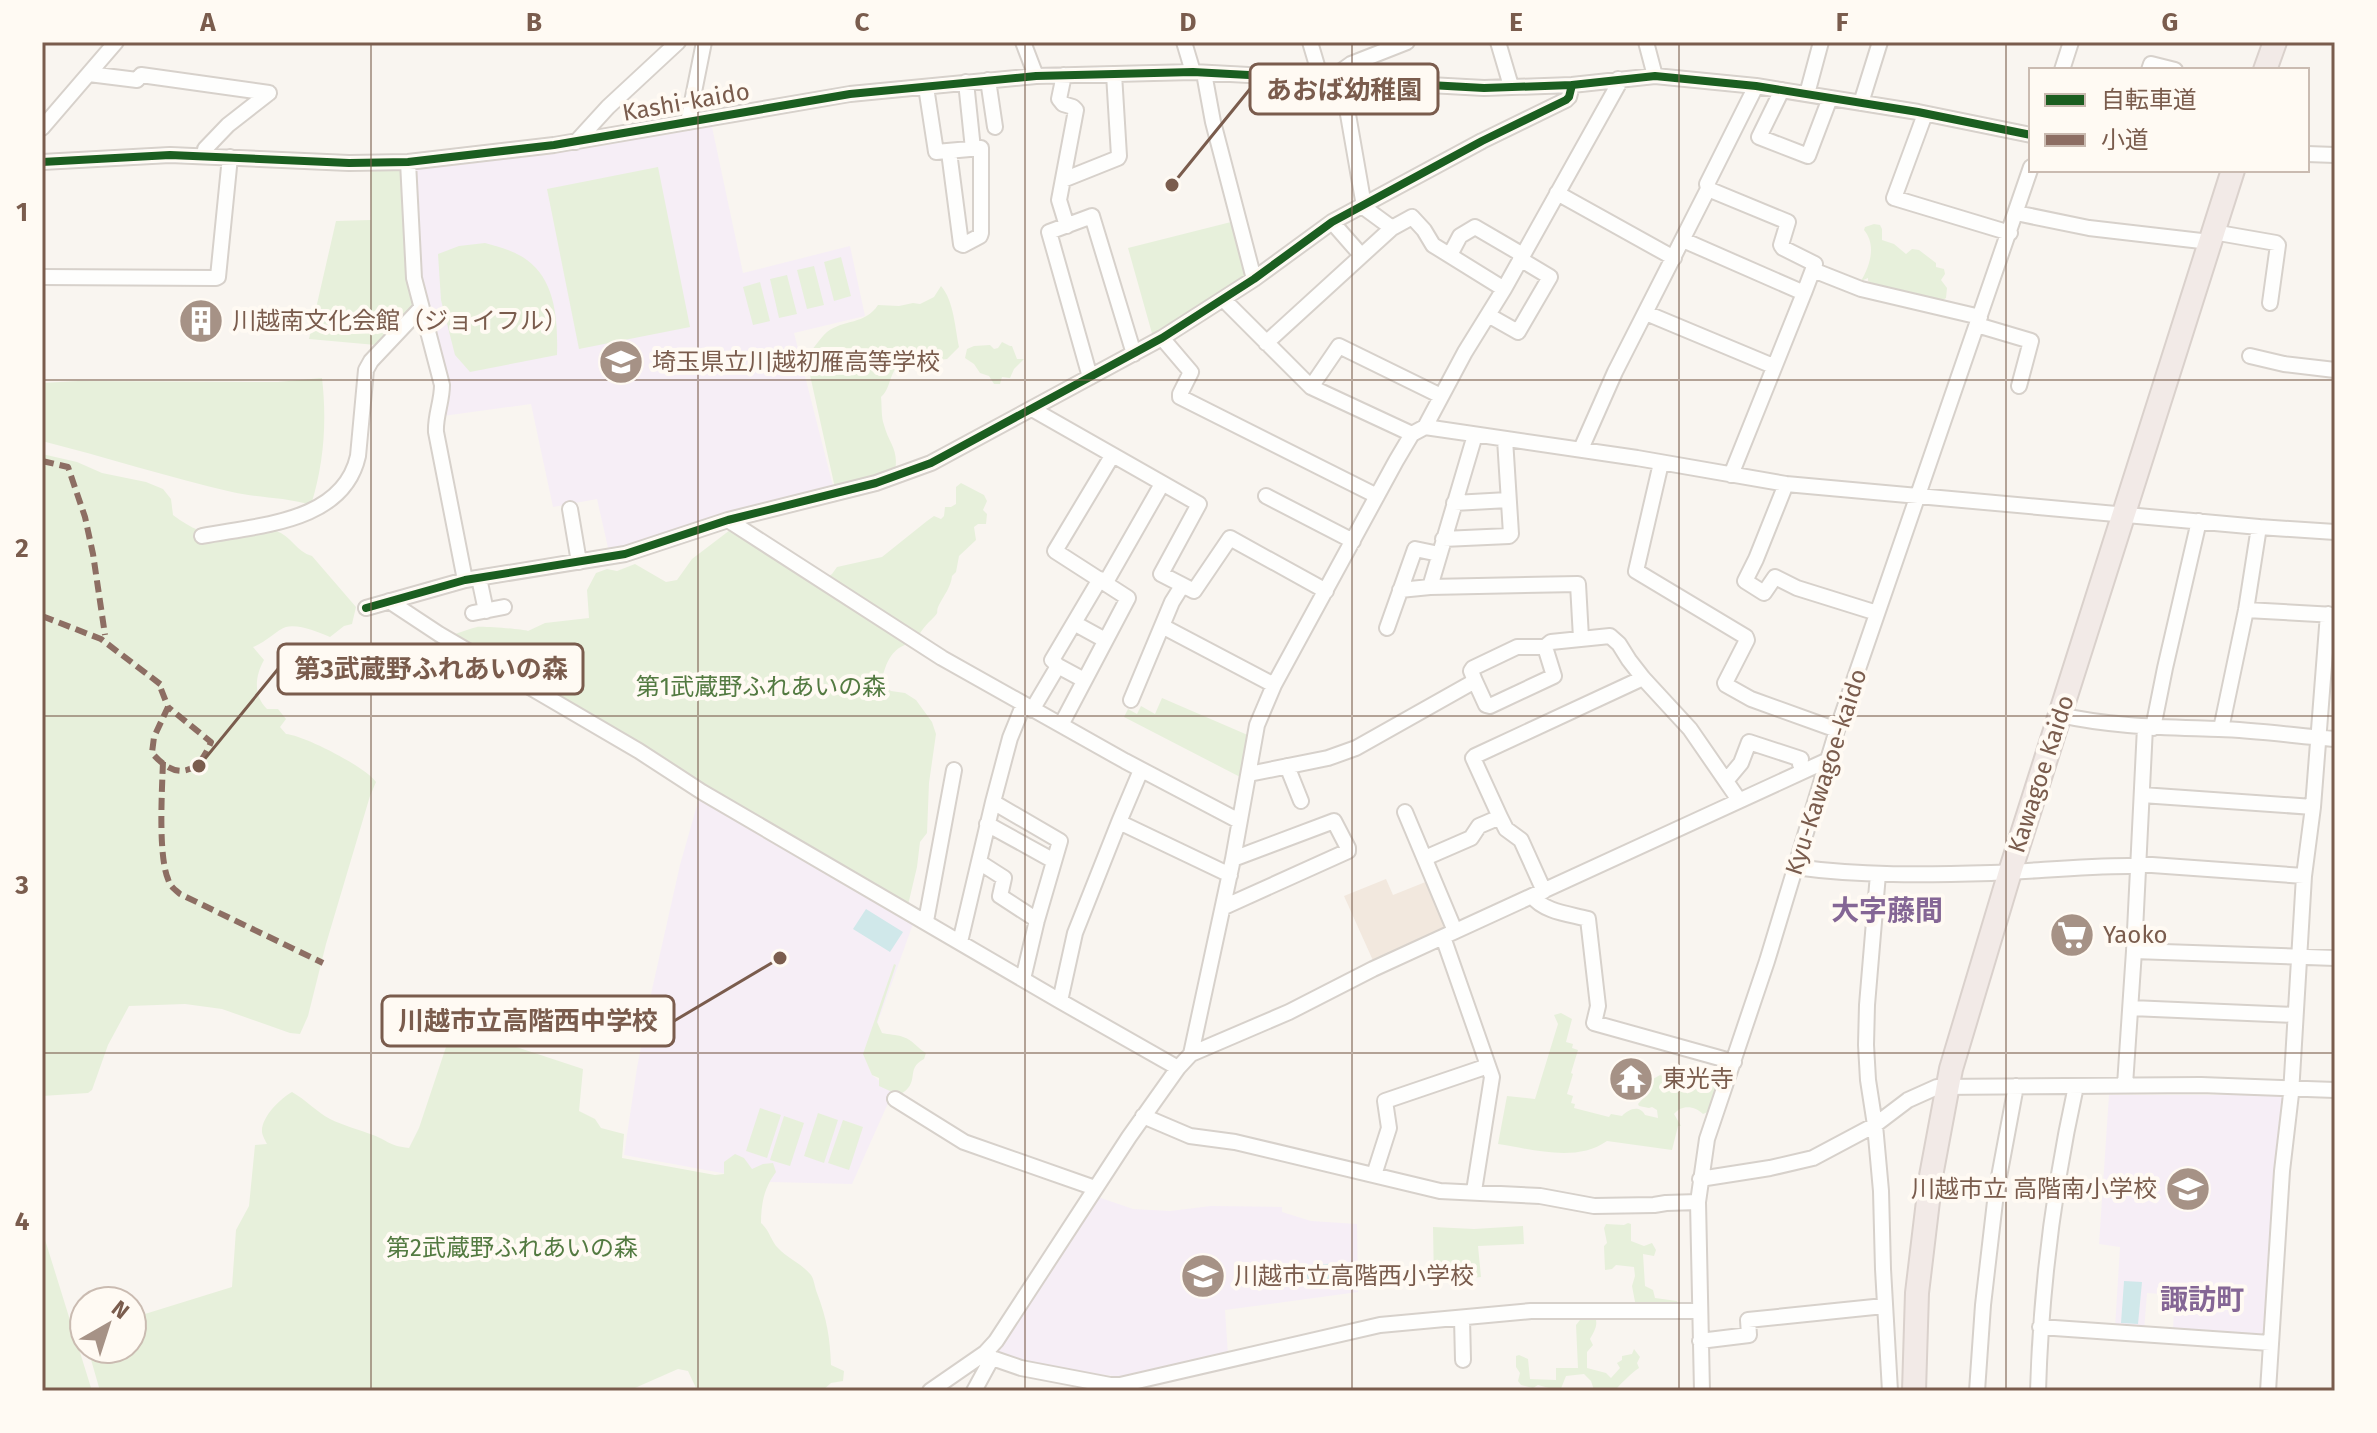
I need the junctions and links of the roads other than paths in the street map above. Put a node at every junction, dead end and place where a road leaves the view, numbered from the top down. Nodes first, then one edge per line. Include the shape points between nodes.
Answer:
1 (116, 42) edge
2 (678, 42) edge
3 (704, 42) edge
4 (1023, 42) edge
5 (1184, 42) edge
6 (1310, 42) edge
7 (1363, 42) edge
8 (1407, 42) edge
9 (1498, 42) edge
10 (1646, 42) edge
11 (1821, 42) edge
12 (1880, 42) edge
13 (2071, 42) edge
14 (2275, 42) edge
15 (1367, 57) junction
16 (2063, 68) edge
17 (2150, 68) edge
18 (2169, 68) edge
19 (2266, 68) edge
20 (1198, 72) junction
21 (89, 74) junction
22 (1114, 74) junction
23 (1064, 75) junction
24 (1036, 76) junction
25 (1655, 76) junction
26 (1333, 79) junction
27 (1618, 79) junction
28 (988, 80) junction
29 (966, 82) junction
30 (1572, 85) junction
31 (1511, 86) junction
32 (1756, 86) junction
33 (926, 87) junction
34 (1782, 90) junction
35 (1807, 94) junction
36 (1830, 98) junction
37 (1861, 103) junction
38 (1925, 114) junction
39 (688, 122) junction
40 (43, 125) edge
41 (995, 127) dead end
42 (2029, 135) edge
43 (576, 142) junction
44 (973, 149) junction
45 (949, 152) junction
46 (2309, 154) edge
47 (205, 155) junction
48 (2335, 155) edge
49 (230, 157) junction
50 (42, 162) edge
51 (408, 162) junction
52 (2029, 172) edge
53 (2232, 172) edge
54 (1063, 180) junction
55 (1708, 189) junction
56 (1557, 193) junction
57 (1363, 206) junction
58 (2016, 213) junction
59 (1332, 222) junction
60 (1067, 226) junction
61 (1392, 228) junction
62 (2010, 233) junction
63 (2211, 237) junction
64 (1683, 240) junction
65 (1361, 255) junction
66 (1450, 255) junction
67 (1522, 257) junction
68 (1674, 258) junction
69 (1813, 270) junction
70 (42, 277) edge
71 (1254, 279) junction
72 (1504, 289) junction
73 (1804, 293) junction
74 (1224, 300) junction
75 (2270, 303) dead end
76 (421, 308) junction
77 (1646, 313) junction
78 (1488, 315) junction
79 (1978, 321) junction
80 (1162, 338) junction
81 (1266, 343) junction
82 (1134, 354) junction
83 (2250, 356) dead end
84 (1773, 366) junction
85 (2335, 370) edge
86 (1090, 377) junction
87 (2019, 386) dead end
88 (1311, 387) junction
89 (1441, 396) junction
90 (1032, 409) junction
91 (1418, 430) junction
92 (1475, 435) junction
93 (1505, 439) junction
94 (1581, 449) junction
95 (1112, 456) junction
96 (1661, 463) junction
97 (1731, 475) junction
98 (1162, 484) junction
99 (1786, 484) junction
100 (1266, 496) dead end
101 (1377, 496) junction
102 (1919, 497) junction
103 (1508, 500) junction
104 (1454, 503) junction
105 (570, 509) dead end
106 (2123, 515) junction
107 (728, 520) junction
108 (2199, 521) junction
109 (2259, 527) junction
110 (2335, 532) edge
111 (202, 536) dead end
112 (1353, 541) junction
113 (1441, 547) junction
114 (579, 562) junction
115 (472, 579) junction
116 (1103, 581) junction
117 (1182, 586) junction
118 (1430, 587) junction
119 (1400, 590) junction
120 (1326, 591) junction
121 (389, 601) junction
122 (504, 607) dead end
123 (366, 608) dead end
124 (2246, 610) junction
125 (1877, 613) junction
126 (2332, 615) edge
127 (1074, 623) junction
128 (1162, 626) junction
129 (1387, 628) dead end
130 (1581, 638) junction
131 (1105, 640) junction
132 (1545, 647) junction
133 (1058, 666) junction
134 (1643, 678) junction
135 (1084, 680) junction
136 (1475, 681) junction
137 (1274, 685) junction
138 (1131, 700) dead end
139 (1028, 708) junction
140 (2060, 715) junction
141 (1061, 725) junction
142 (2149, 728) junction
143 (2221, 729) junction
144 (1837, 730) junction
145 (2318, 738) junction
146 (2335, 739) edge
147 (1828, 760) junction
148 (1287, 766) junction
149 (954, 770) dead end
150 (1141, 770) junction
151 (1803, 771) junction
152 (1249, 774) junction
153 (1726, 781) junction
154 (2142, 795) junction
155 (1739, 800) junction
156 (1301, 801) dead end
157 (993, 802) junction
158 (2313, 807) junction
159 (1405, 812) dead end
160 (1500, 817) junction
161 (1239, 821) junction
162 (1119, 822) junction
163 (987, 824) junction
164 (1425, 858) junction
165 (1233, 859) junction
166 (1054, 861) junction
167 (979, 862) junction
168 (2138, 865) junction
169 (1795, 867) junction
170 (2010, 872) junction
171 (1878, 874) junction
172 (1230, 875) junction
173 (2304, 876) junction
174 (1538, 894) junction
175 (1224, 907) junction
176 (1037, 920) junction
177 (926, 921) junction
178 (1449, 934) junction
179 (960, 942) junction
180 (2134, 951) junction
181 (2299, 957) junction
182 (2335, 958) edge
183 (1023, 979) junction
184 (1060, 1001) junction
185 (2131, 1008) junction
186 (2295, 1015) junction
187 (1191, 1054) junction
188 (1734, 1062) junction
189 (1488, 1066) junction
190 (1178, 1068) junction
191 (2125, 1085) junction
192 (1947, 1086) junction
193 (2016, 1086) junction
194 (2076, 1086) junction
195 (2292, 1087) junction
196 (2335, 1090) edge
197 (895, 1099) dead end
198 (1143, 1116) junction
199 (1875, 1125) junction
200 (1374, 1175) junction
201 (1700, 1179) junction
202 (1095, 1188) junction
203 (1474, 1191) junction
204 (1698, 1202) junction
205 (1884, 1306) junction
206 (1699, 1311) junction
207 (1462, 1318) junction
208 (2040, 1327) junction
209 (1700, 1341) junction
210 (2270, 1343) junction
211 (989, 1355) junction
212 (1463, 1360) dead end
213 (930, 1391) edge
214 (974, 1391) edge
215 (1702, 1391) edge
216 (1890, 1391) edge
217 (1914, 1391) edge
218 (1977, 1391) edge
219 (2038, 1391) edge
220 (2268, 1391) edge

1 - 21 street
2 - 43 street
3 - 39 street
4 - 24 street
5 - 20 street
6 - 26 street
7 - 15 street
8 - 15 street
9 - 31 street
10 - 25 street
11 - 35 street
12 - 37 street
13 - 16 street
14 - 19 highway
15 - 26 street
17 - 18 street
20 - 22 street, Kashi-kaido
20 - 26 street, Kashi-kaido
20 - 71 street
21 - 40 street
21 - 47 street via 137,80 141,75 269,93 218,135
22 - 23 street, Kashi-kaido
22 - 54 street via 1119,156
23 - 24 street, Kashi-kaido
23 - 54 street via 1059,99 1076,110
24 - 28 street, Kashi-kaido
25 - 27 street, Kashi-kaido
25 - 32 street, Kashi-kaido
26 - 31 street, Kashi-kaido
26 - 57 street
27 - 30 street, Kashi-kaido
27 - 56 street
28 - 29 street, Kashi-kaido
28 - 41 street
29 - 33 street, Kashi-kaido
29 - 44 street
30 - 31 street, Kashi-kaido
30 - 57 street via 1566,100
32 - 34 street, Kashi-kaido
32 - 55 street
33 - 39 street, Kashi-kaido via 850,94
33 - 45 street via 936,152
34 - 35 street, Kashi-kaido
34 - 36 street via 1759,137 1808,156
35 - 36 street, Kashi-kaido
36 - 37 street, Kashi-kaido
37 - 38 street, Kashi-kaido
38 - 42 street, Kashi-kaido
38 - 62 street via 1894,198
39 - 43 street, Kashi-kaido
43 - 51 street, Kashi-kaido
44 - 45 street
44 - 45 street via 981,148 981,233 963,245
46 - 48 street
47 - 49 street, Kashi-kaido
47 - 50 street, Kashi-kaido
49 - 51 street, Kashi-kaido
49 - 70 street via 218,277
51 - 76 street via 412,259
52 - 58 street, Kyu-Kawagoe-kaido
53 - 63 highway, Kawagoe Kaido
54 - 60 street via 1059,200
55 - 64 street
55 - 69 street via 1788,222 1781,245 1815,264
56 - 67 street
56 - 68 street
57 - 59 street
57 - 61 street
58 - 62 street, Kyu-Kawagoe-kaido
58 - 63 street via 2089,228
59 - 65 street
59 - 71 street
60 - 82 street via 1092,216
60 - 86 street via 1049,232
61 - 65 street
61 - 66 street via 1412,217 1433,245
62 - 79 street, Kyu-Kawagoe-kaido
63 - 75 street via 2278,245
63 - 106 highway, Kawagoe Kaido
64 - 68 street
64 - 73 street
65 - 81 street
66 - 67 street via 1460,236 1475,227
66 - 72 street
67 - 72 street
67 - 78 street via 1550,277 1531,310 1518,332
68 - 77 street
69 - 73 street
69 - 79 street
71 - 74 street
72 - 78 street
73 - 84 street
74 - 80 street
74 - 81 street
76 - 111 street via 366,370 358,456 339,493 306,513
76 - 115 street via 442,385 436,432
77 - 84 street
77 - 94 street
78 - 89 street
79 - 87 street via 2031,341
79 - 102 street, Kyu-Kawagoe-kaido
80 - 82 street
80 - 101 street via 1191,372 1180,397
81 - 88 street
82 - 86 street
83 - 85 street
84 - 97 street
86 - 90 street
88 - 89 street via 1339,346
88 - 91 street
89 - 91 street
90 - 95 street
90 - 107 street via 895,477
91 - 92 street
91 - 101 street
92 - 93 street
92 - 104 street
93 - 94 street
93 - 103 street
94 - 96 street
95 - 98 street
95 - 116 street via 1055,551
96 - 97 street
96 - 144 street via 1636,571 1746,637 1726,685
97 - 99 street
98 - 116 street
98 - 117 street via 1199,504 1161,571
99 - 102 street
99 - 125 street via 1745,581 1764,593 1775,577
100 - 112 street
101 - 112 street
102 - 106 street
102 - 125 street, Kyu-Kawagoe-kaido
103 - 104 street
103 - 113 street via 1509,536
104 - 113 street
105 - 114 street
106 - 108 street
106 - 140 highway, Kawagoe Kaido
107 - 114 street via 625,554
107 - 139 street
108 - 109 street
108 - 142 street
109 - 110 street
109 - 124 street
112 - 120 street
113 - 118 street
113 - 119 street via 1415,549
114 - 115 street
115 - 121 street
115 - 122 street via 479,612
116 - 127 street
116 - 131 street via 1128,598
117 - 120 street via 1194,591 1230,538
117 - 128 street
118 - 119 street
118 - 130 street via 1578,584
119 - 129 street
120 - 137 street
121 - 123 street
121 - 177 street
124 - 126 street
124 - 143 street
125 - 144 street, Kyu-Kawagoe-kaido
126 - 145 street
127 - 131 street
127 - 133 street via 1052,660
128 - 137 street
128 - 138 street
130 - 132 street
130 - 134 street via 1610,636
131 - 135 street
132 - 136 street via 1517,647 1495,657 1473,668
132 - 136 street via 1554,676 1490,706
133 - 135 street
133 - 139 street
134 - 153 street via 1690,729
134 - 160 street via 1475,756
135 - 141 street
136 - 148 street via 1356,748
137 - 152 street via 1257,725
139 - 141 street
139 - 157 street via 1010,738
140 - 142 street
140 - 170 highway, Kawagoe Kaido
141 - 150 street
142 - 143 street
142 - 154 street
143 - 145 street
144 - 147 street, Kyu-Kawagoe-kaido
145 - 146 street
145 - 158 street
147 - 151 street
147 - 169 street, Kyu-Kawagoe-kaido
148 - 152 street
148 - 156 street
149 - 177 street
150 - 161 street
150 - 162 street
151 - 153 street via 1801,759 1749,742
151 - 155 street
152 - 161 street
153 - 155 street
154 - 158 street
154 - 168 street
155 - 174 street
157 - 163 street
157 - 166 street via 1060,841
158 - 173 street
159 - 164 street
160 - 164 street via 1479,826 1471,838
160 - 174 street via 1521,840
161 - 165 street
162 - 172 street
162 - 184 street via 1075,933
163 - 166 street
163 - 167 street
164 - 178 street
165 - 172 street
165 - 175 street via 1334,821 1348,848
166 - 176 street
167 - 176 street via 1004,878 1000,896
167 - 179 street
168 - 170 street
168 - 173 street
168 - 180 street
169 - 171 street
169 - 188 street, Kyu-Kawagoe-kaido
170 - 171 street
170 - 192 highway, Kawagoe Kaido
171 - 199 street via 1866,1045
172 - 175 street
173 - 181 street
174 - 178 street
174 - 188 street via 1538,903 1546,908 1588,919 1598,1006 1594,1023
175 - 187 street
176 - 183 street
177 - 179 street
178 - 187 street
178 - 189 street
179 - 183 street
180 - 181 street
180 - 185 street
181 - 182 street
181 - 186 street
183 - 184 street
184 - 190 street
185 - 186 street
185 - 191 street
186 - 195 street
187 - 190 street
188 - 201 street, Kyu-Kawagoe-kaido
189 - 200 street via 1385,1101 1389,1128
189 - 203 street via 1492,1077
190 - 198 street
191 - 194 street
191 - 195 street
192 - 193 street
192 - 199 street via 1908,1100
192 - 217 highway, Kawagoe Kaido via 1917,1293
193 - 194 street
193 - 218 street via 1996,1193
194 - 208 street via 2060,1154
195 - 196 street
195 - 210 street
197 - 202 street via 964,1142
198 - 200 street via 1190,1136
198 - 202 street
199 - 201 street via 1813,1158
199 - 205 street
200 - 203 street via 1440,1191
201 - 204 street, Kyu-Kawagoe-kaido
202 - 211 street
203 - 204 street via 1594,1206
204 - 206 street, Kyu-Kawagoe-kaido
205 - 209 street via 1748,1320 1749,1335
205 - 216 street
206 - 207 street via 1531,1311
206 - 209 street, Kyu-Kawagoe-kaido
207 - 211 street via 1380,1325 1120,1385 1021,1368
207 - 212 street
208 - 210 street
208 - 219 street
209 - 215 street, Kyu-Kawagoe-kaido
210 - 220 street
211 - 213 street
211 - 214 street

